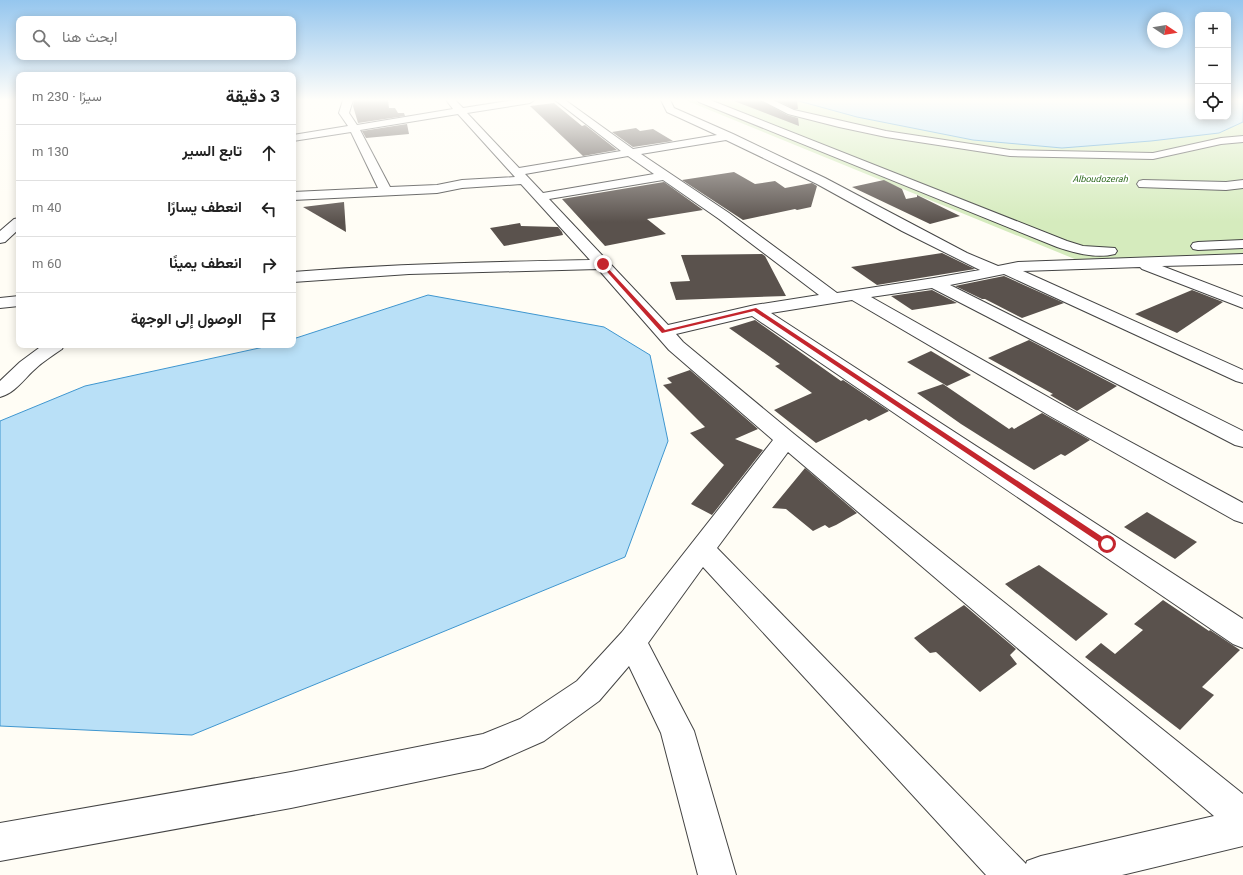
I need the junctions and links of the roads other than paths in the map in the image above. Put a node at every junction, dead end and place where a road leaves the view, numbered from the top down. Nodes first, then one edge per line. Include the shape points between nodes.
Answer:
1 (361, 141) edge
2 (486, 141) edge
3 (614, 141) edge
4 (701, 141) edge
5 (739, 141) edge
6 (804, 141) edge
7 (931, 141) edge
8 (1223, 141) edge
9 (631, 153) junction
10 (520, 176) junction
11 (664, 176) junction
12 (1143, 184) dead end
13 (1243, 184) edge
14 (386, 191) junction
15 (296, 196) edge
16 (540, 197) junction
17 (16, 225) edge
18 (0, 239) edge
19 (1243, 244) edge
20 (1187, 247) dead end
21 (1126, 250) dead end
22 (1243, 260) edge
23 (1139, 263) junction
24 (603, 264) junction
25 (1001, 270) junction
26 (296, 277) edge
27 (934, 283) junction
28 (853, 294) junction
29 (832, 297) junction
30 (16, 302) edge
31 (0, 303) edge
32 (1243, 303) edge
33 (755, 310) junction
34 (664, 332) junction
35 (51, 348) edge
36 (27, 366) junction
37 (0, 373) edge
38 (1243, 377) edge
39 (0, 391) edge
40 (786, 439) junction
41 (1243, 440) edge
42 (1243, 514) edge
43 (703, 550) junction
44 (1243, 635) edge
45 (632, 641) junction
46 (1243, 817) edge
47 (1243, 828) edge
48 (0, 842) edge
49 (717, 875) edge
50 (1012, 875) edge
51 (1041, 875) edge

1 - 14 street
2 - 10 street
3 - 9 street
4 - 9 street
5 - 25 street via 962,256
6 - 21 street via 1062,244 1082,250 1103,252
7 - 8 street via 1010,153 1153,156
9 - 10 street
9 - 11 street
10 - 14 street via 436,189
10 - 16 street
11 - 16 street
11 - 29 street via 724,216
12 - 13 street
14 - 15 street
16 - 24 street
17 - 18 street
19 - 20 street
22 - 23 street
23 - 25 street via 1030,266
23 - 32 street
24 - 26 street via 389,270
24 - 34 street
25 - 27 street
25 - 38 street
27 - 28 street
27 - 41 street
28 - 29 street
28 - 42 street
29 - 33 street
30 - 31 street
33 - 34 street
33 - 44 street
34 - 40 street via 676,346
35 - 36 street
36 - 37 street
36 - 39 street via 16,379
40 - 43 street
40 - 46 street
43 - 45 street
43 - 50 street
45 - 48 street via 588,691 532,730 483,751 291,790
45 - 49 street via 677,730
47 - 51 street

